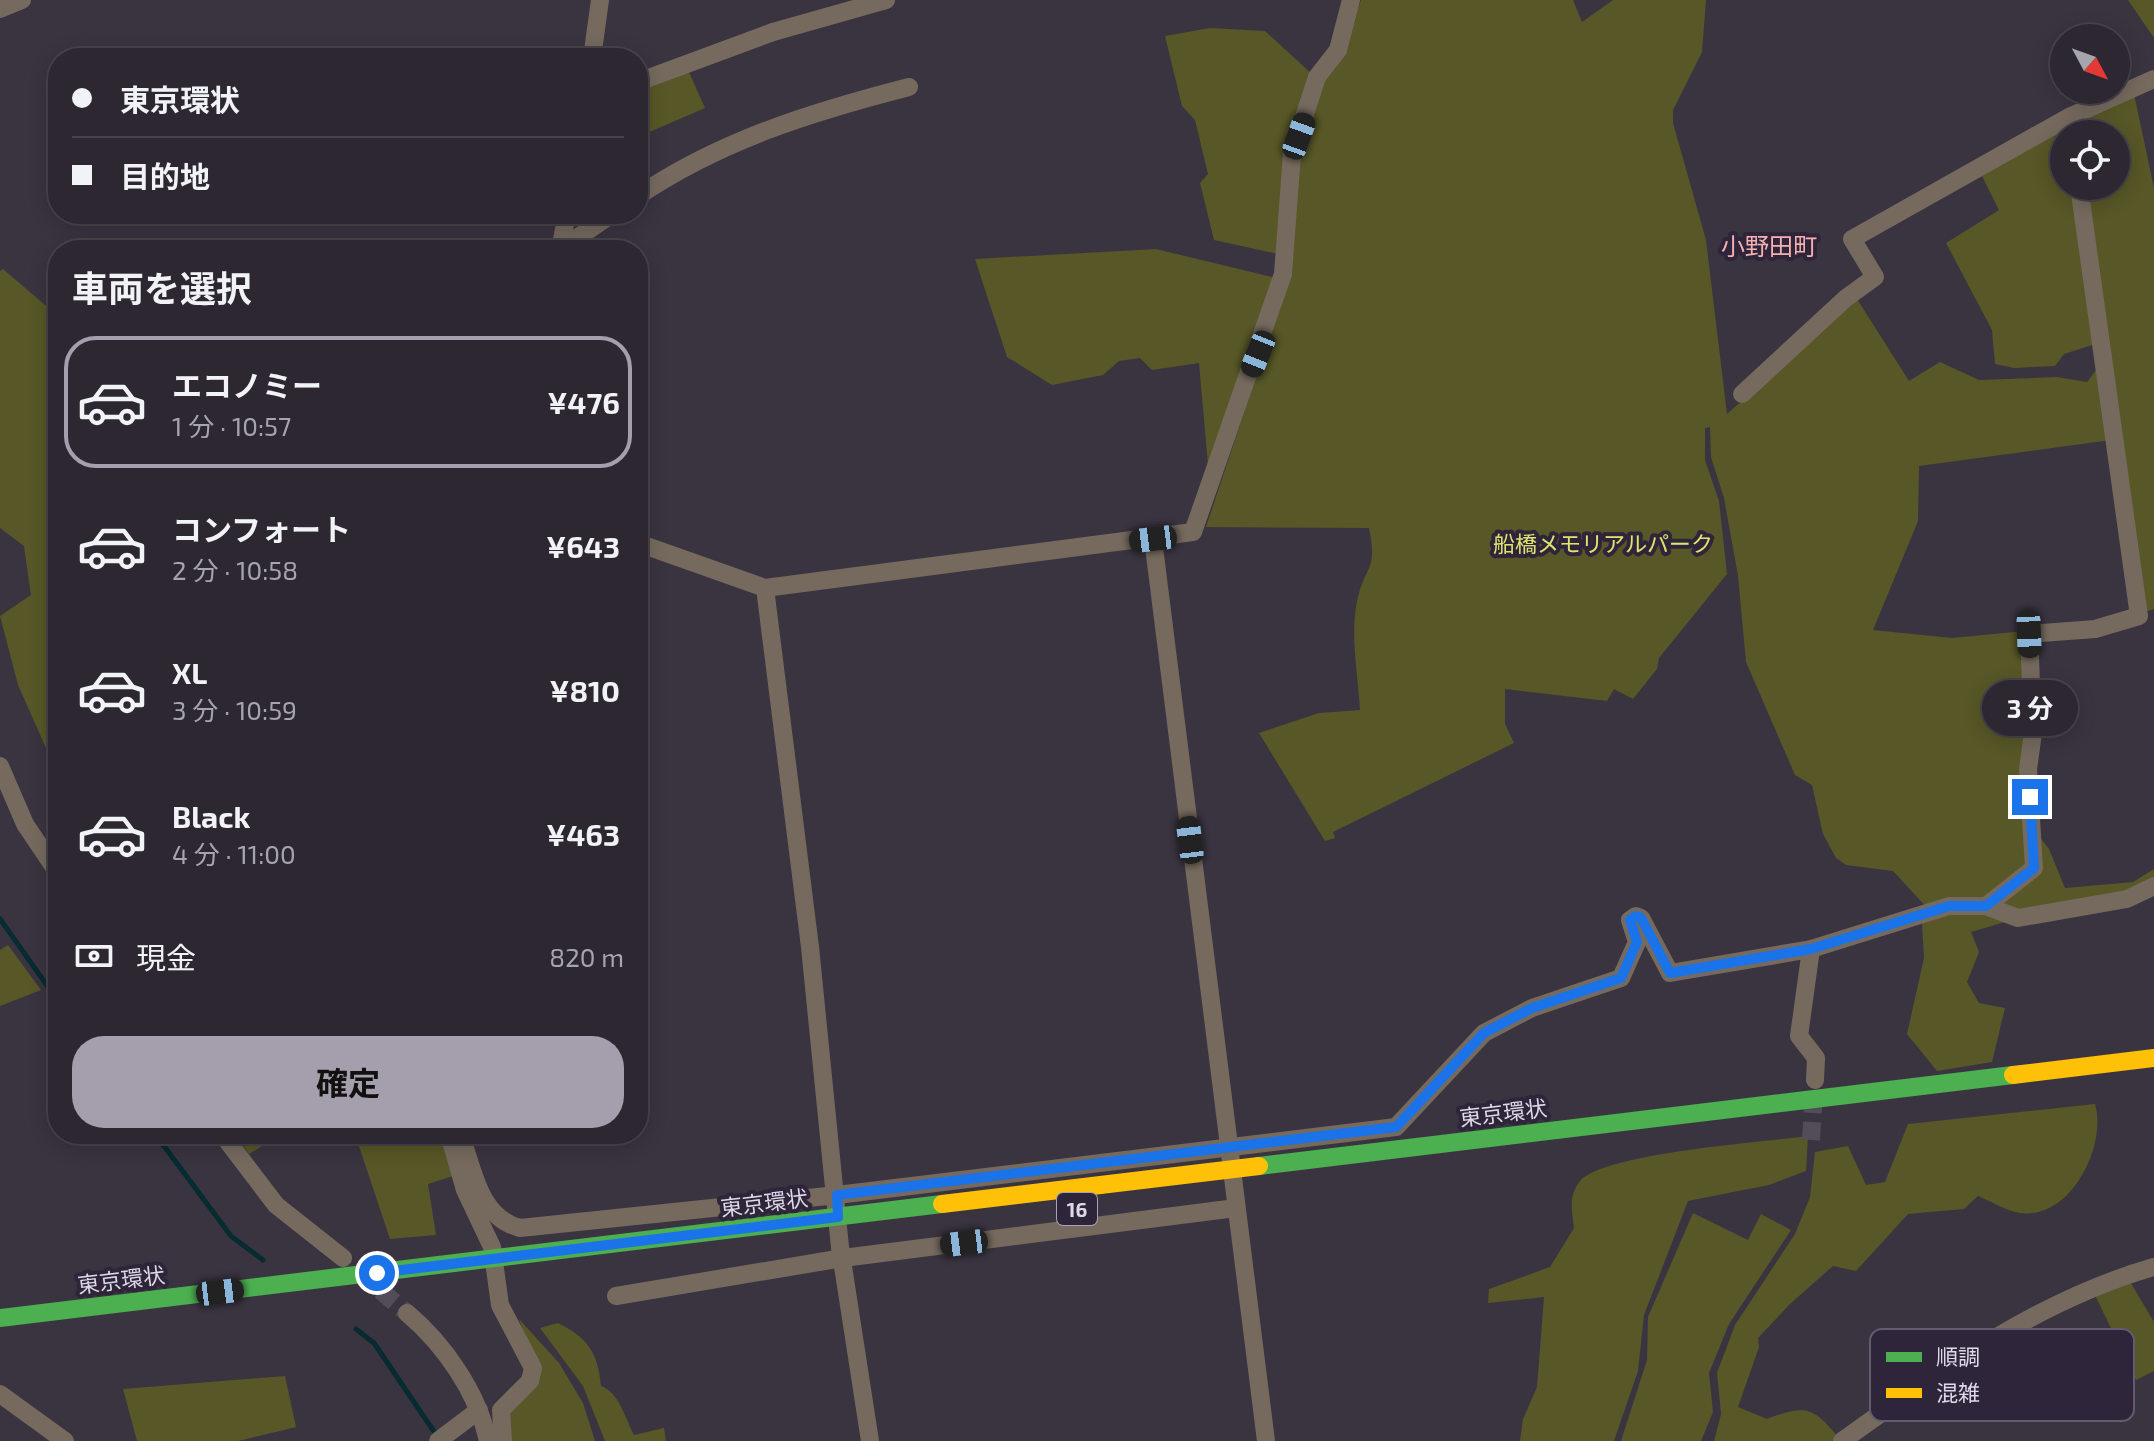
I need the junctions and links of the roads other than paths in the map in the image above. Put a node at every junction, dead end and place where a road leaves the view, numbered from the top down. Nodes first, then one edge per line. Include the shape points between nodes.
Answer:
1 (22, 0) edge
2 (600, 0) edge
3 (886, 0) edge
4 (1351, 0) edge
5 (0, 9) edge
6 (593, 48) edge
7 (648, 78) edge
8 (2154, 79) edge
9 (909, 87) dead end
10 (2079, 120) edge
11 (2050, 135) edge
12 (648, 190) edge
13 (2081, 200) edge
14 (598, 224) edge
15 (574, 240) edge
16 (1742, 394) dead end
17 (1153, 539) junction
18 (648, 547) edge
19 (765, 588) junction
20 (0, 766) edge
21 (48, 858) edge
22 (2154, 886) edge
23 (1986, 906) junction
24 (1811, 949) junction
25 (2154, 1058) edge
26 (1815, 1080) tunnel mouth
27 (230, 1144) edge
28 (451, 1144) edge
29 (464, 1144) edge
30 (1228, 1147) junction
31 (1231, 1169) junction
32 (837, 1195) junction
33 (1240, 1196) junction
34 (1066, 1210) dead end
35 (838, 1217) junction
36 (343, 1258) tunnel mouth
37 (843, 1258) junction
38 (493, 1259) junction
39 (2154, 1267) edge
40 (616, 1296) dead end
41 (407, 1313) tunnel mouth
42 (0, 1318) edge
43 (2012, 1329) edge
44 (0, 1394) edge
45 (479, 1410) junction
46 (1870, 1421) edge
47 (442, 1439) edge
48 (65, 1441) edge
49 (488, 1441) edge
50 (503, 1441) edge
51 (870, 1441) edge
52 (1266, 1441) edge
53 (1842, 1441) edge

1 - 5 street
2 - 6 street
3 - 7 street via 773,32
4 - 17 street via 1338,50 1317,77 1292,154 1283,274 1193,532
8 - 10 street
9 - 12 street via 744,137
11 - 16 street via 1852,239 1875,277
13 - 23 street via 2139,616 2095,629 2029,634 2034,868
14 - 15 street
17 - 19 street
17 - 30 street
18 - 19 street
19 - 32 street
20 - 21 street via 25,824
22 - 23 street via 2127,899 2018,918
23 - 24 street via 1949,906
24 - 26 street via 1799,1036 1816,1058
24 - 30 street via 1670,973 1636,916 1630,920 1637,942 1621,978 1532,1008 1484,1033 1396,1127
25 - 31 highway, 東京環状 / 16
27 - 36 street via 276,1205
28 - 38 street
29 - 32 street via 485,1204 520,1228
30 - 31 street
30 - 32 street
31 - 33 street
31 - 35 highway, 東京環状 / 16
32 - 35 street
33 - 34 highway, 16
33 - 37 street
33 - 52 street
35 - 37 street
35 - 38 highway, 東京環状 / 16
37 - 40 street
37 - 51 street
38 - 42 highway, 東京環状 / 16
38 - 50 street via 500,1305 534,1373 501,1410
39 - 43 street via 2044,1309
41 - 45 street via 432,1334
44 - 48 street
45 - 47 street
45 - 49 street
46 - 53 street

